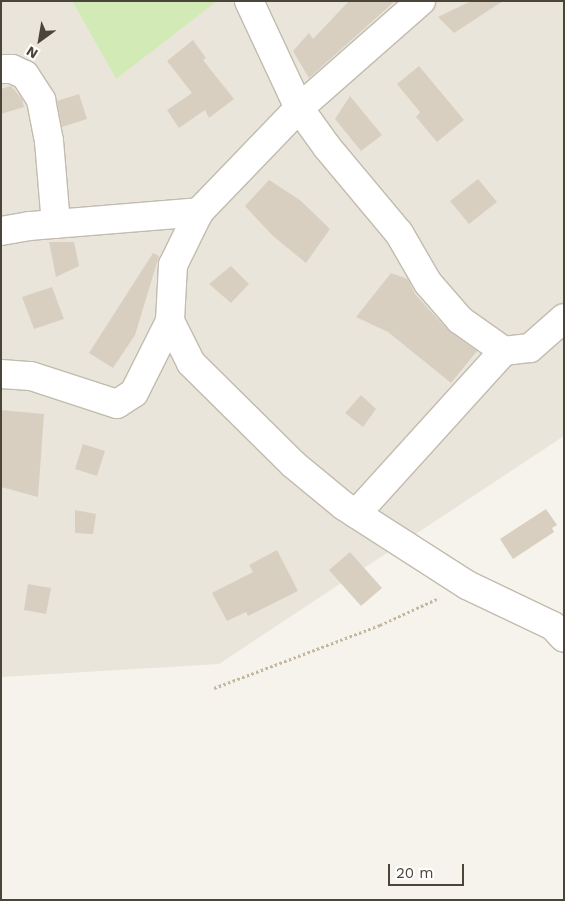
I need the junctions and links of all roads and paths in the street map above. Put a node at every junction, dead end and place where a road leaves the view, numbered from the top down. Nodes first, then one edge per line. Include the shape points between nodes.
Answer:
1 (249, 1) edge
2 (421, 1) edge
3 (1, 69) edge
4 (299, 108) junction
5 (198, 212) junction
6 (56, 224) junction
7 (1, 231) edge
8 (564, 318) edge
9 (170, 321) junction
10 (504, 351) junction
11 (1, 374) edge
12 (356, 514) junction
13 (467, 585) junction
14 (564, 638) edge
15 (214, 688) dead end

1 - 4 street
2 - 4 street
3 - 6 street via 12,69 25,75 41,100 49,141
4 - 5 street
4 - 10 street via 399,233 428,283 460,320
5 - 6 street
5 - 9 street via 173,265
6 - 7 street
8 - 10 street via 530,348
9 - 11 street via 134,394 118,404 31,376
9 - 12 street via 191,363 293,464
10 - 12 street
12 - 13 street
13 - 14 street via 553,626
13 - 15 path via 380,625

